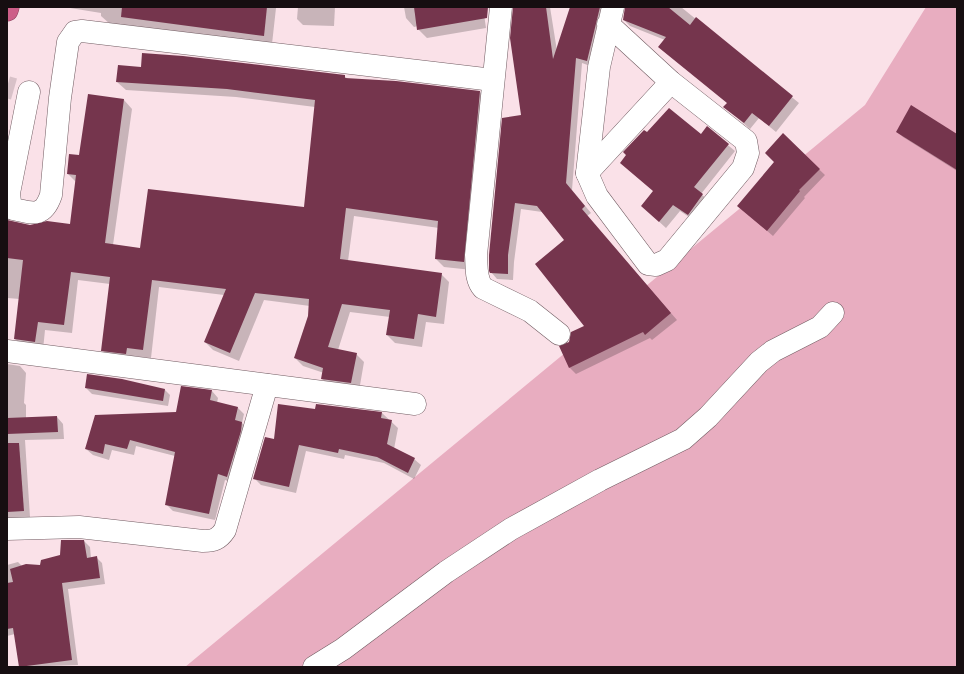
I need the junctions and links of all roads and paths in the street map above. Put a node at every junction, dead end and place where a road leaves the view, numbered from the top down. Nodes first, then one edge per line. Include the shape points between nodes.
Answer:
1 (501, 7) edge
2 (610, 16) edge
3 (493, 80) junction
4 (671, 82) junction
5 (60, 98) junction
6 (587, 173) junction
7 (833, 314) dead end
8 (559, 334) dead end
9 (7, 351) edge
10 (267, 385) junction
11 (414, 404) dead end
12 (7, 529) edge
13 (314, 667) edge

1 - 3 street
2 - 4 street
2 - 6 street via 599,67
3 - 5 street via 82,31 75,32 68,42
3 - 8 street via 476,255 479,284 530,311
4 - 6 street
4 - 6 street via 746,141 748,153 743,168 667,260 656,265 648,264 597,196
5 - 5 street via 21,90 9,198 14,209 35,214 48,205 52,195
7 - 13 street via 820,327 773,351 759,362 708,417 683,439 600,480 511,529 446,572
9 - 10 street
10 - 11 street
10 - 12 street via 225,530 219,538 203,541 79,527

